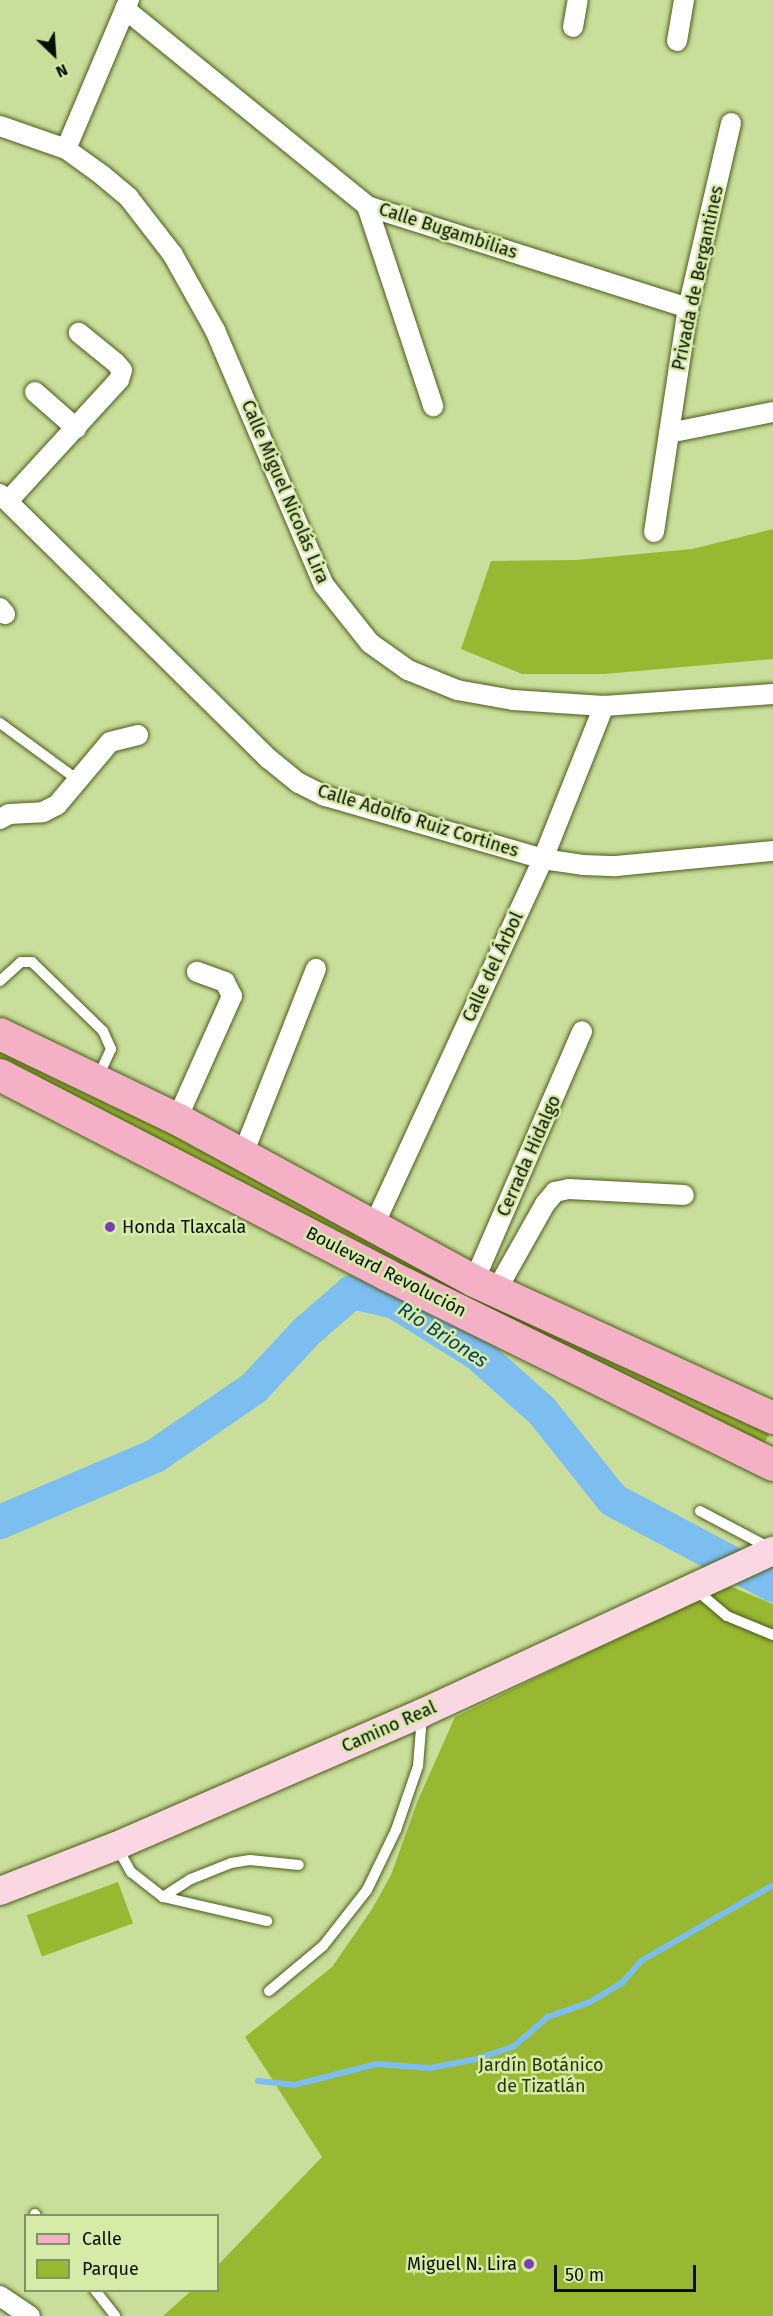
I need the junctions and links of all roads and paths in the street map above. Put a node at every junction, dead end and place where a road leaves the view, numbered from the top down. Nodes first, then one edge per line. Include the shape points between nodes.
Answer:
1 (578, 0) edge
2 (684, 0) edge
3 (127, 4) edge
4 (573, 27) dead end
5 (677, 41) dead end
6 (731, 123) dead end
7 (0, 126) edge
8 (66, 150) junction
9 (367, 206) junction
10 (688, 308) junction
11 (79, 333) dead end
12 (35, 392) dead end
13 (433, 406) dead end
14 (773, 412) edge
15 (76, 428) junction
16 (669, 433) junction
17 (4, 498) edge
18 (654, 532) dead end
19 (773, 694) edge
20 (604, 706) junction
21 (0, 723) edge
22 (138, 735) dead end
23 (78, 780) junction
24 (0, 819) edge
25 (773, 851) edge
26 (543, 859) junction
27 (316, 969) dead end
28 (197, 972) dead end
29 (0, 981) edge
30 (582, 1030) dead end
31 (0, 1034) edge
32 (0, 1075) edge
33 (96, 1080) junction
34 (177, 1119) junction
35 (243, 1154) junction
36 (684, 1195) dead end
37 (374, 1225) junction
38 (485, 1286) junction
39 (773, 1418) edge
40 (773, 1465) edge
41 (700, 1511) dead end
42 (769, 1553) edge
43 (699, 1587) junction
44 (773, 1635) edge
45 (422, 1713) junction
46 (116, 1846) junction
47 (299, 1865) dead end
48 (0, 1891) edge
49 (164, 1897) junction
50 (267, 1921) dead end
51 (269, 1991) dead end
52 (97, 2292) edge
53 (0, 2295) edge
54 (30, 2316) edge
55 (116, 2316) edge

1 - 4 street
2 - 5 street
3 - 8 street
3 - 9 street, Calle Bugambilias
6 - 10 street, Privada de Bergantines
7 - 8 street, Calle Miguel Nicolás Lira
8 - 20 street, Calle Miguel Nicolás Lira via 129,198 172,255 215,330 324,585 370,643 408,670 456,690 513,700
9 - 10 street, Calle Bugambilias
9 - 13 street
10 - 16 street, Privada de Bergantines
11 - 15 street via 122,370 119,380
12 - 15 street
14 - 16 street
15 - 17 street
16 - 18 street, Privada de Bergantines
17 - 26 street, Calle Adolfo Ruiz Cortines via 260,751 299,783 325,796
19 - 20 street, Calle Miguel Nicolás Lira
20 - 26 street, Calle del Árbol
21 - 23 lane
22 - 23 street via 110,742
23 - 24 street via 57,805 43,812
25 - 26 street, Calle Adolfo Ruiz Cortines via 616,866
26 - 37 street, Calle del Árbol
27 - 35 street
28 - 34 street via 225,982 232,996
29 - 33 lane via 21,962 32,962 104,1031 111,1049
30 - 38 street, Cerrada Hidalgo
31 - 33 main road, Boulevard Revolución
32 - 40 main road, Boulevard Revolución via 387,1275
33 - 34 main road, Boulevard Revolución
34 - 35 main road, Boulevard Revolución
35 - 37 main road, Boulevard Revolución
36 - 38 street, Cerrada Hidalgo via 569,1189 555,1192
37 - 38 main road, Boulevard Revolución
38 - 39 main road, Boulevard Revolución
41 - 42 lane
42 - 43 main road, Camino Real
43 - 44 lane via 737,1622
43 - 45 main road, Camino Real
45 - 46 main road, Camino Real
45 - 51 lane via 418,1766 396,1830 367,1890 323,1946
46 - 48 main road, Camino Real
46 - 49 lane via 131,1872
47 - 49 lane via 250,1860 231,1863 191,1879
49 - 50 lane
52 - 55 lane
53 - 54 street

